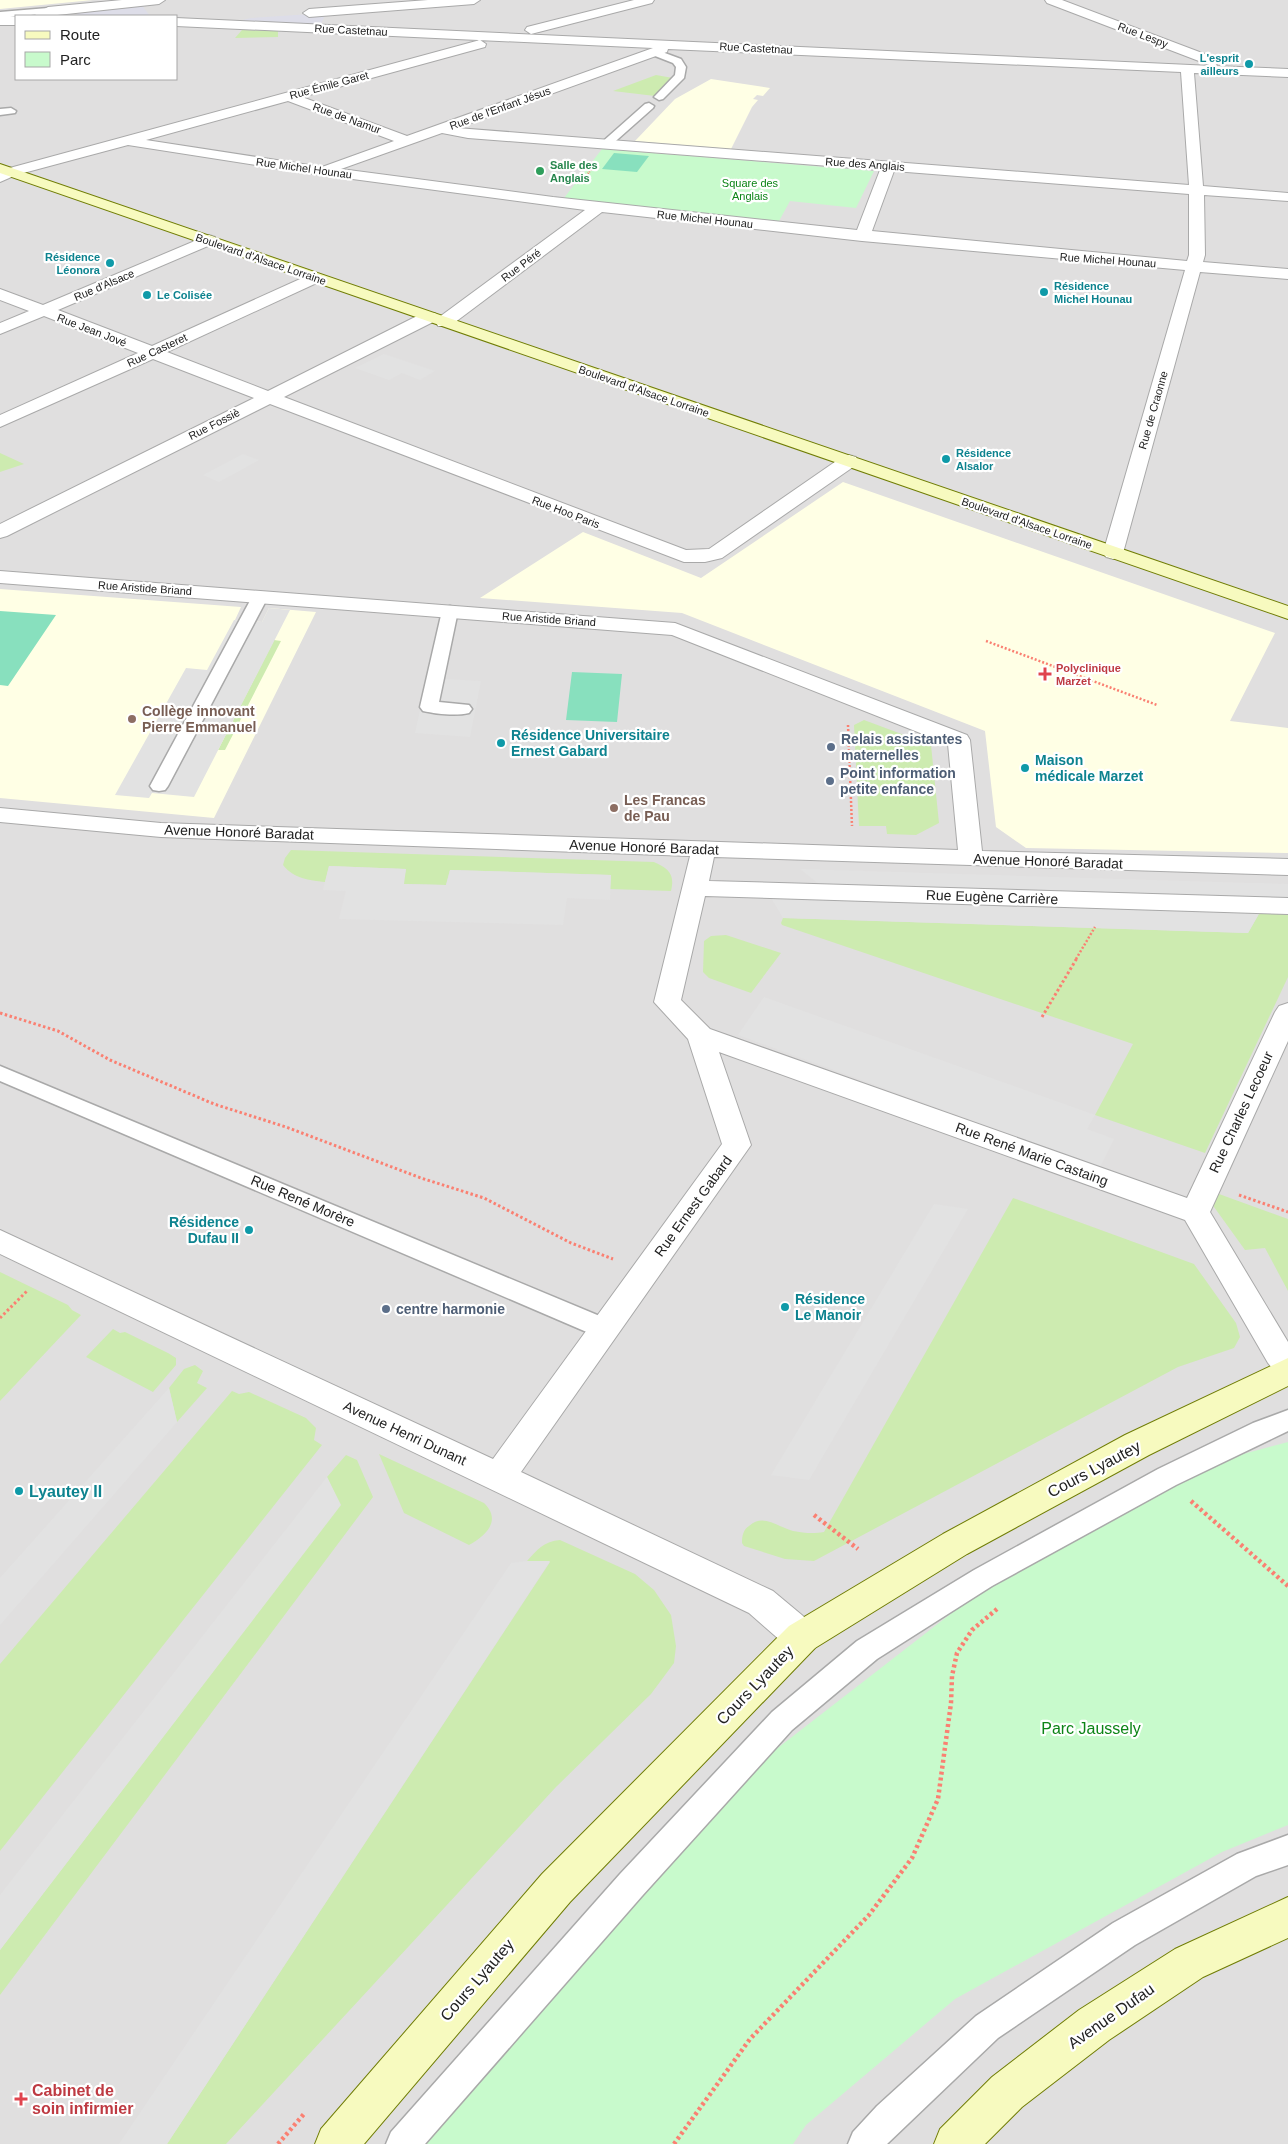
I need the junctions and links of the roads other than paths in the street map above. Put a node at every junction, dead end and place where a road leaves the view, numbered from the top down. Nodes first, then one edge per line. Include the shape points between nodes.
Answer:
1 (159, 0) edge
2 (474, 0) edge
3 (648, 0) edge
4 (1051, 0) edge
5 (44, 14) edge
6 (0, 15) edge
7 (0, 21) edge
8 (15, 21) edge
9 (178, 22) edge
10 (224, 23) junction
11 (505, 37) junction
12 (675, 45) junction
13 (654, 52) junction
14 (1187, 68) junction
15 (1235, 70) junction
16 (1288, 73) edge
17 (1274, 85) dead end
18 (288, 96) junction
19 (659, 97) dead end
20 (649, 106) dead end
21 (442, 129) junction
22 (126, 140) junction
23 (407, 141) junction
24 (608, 145) junction
25 (889, 166) junction
26 (324, 171) junction
27 (3, 173) edge
28 (1196, 190) junction
29 (1288, 197) edge
30 (598, 207) junction
31 (862, 236) junction
32 (209, 240) junction
33 (1193, 266) junction
34 (1288, 274) edge
35 (315, 278) junction
36 (0, 294) edge
37 (43, 311) junction
38 (436, 320) junction
39 (0, 329) edge
40 (152, 352) junction
41 (267, 397) junction
42 (0, 422) edge
43 (849, 462) junction
44 (0, 532) edge
45 (1112, 553) junction
46 (0, 577) edge
47 (260, 597) junction
48 (450, 611) junction
49 (1288, 613) edge
50 (463, 709) dead end
51 (159, 786) dead end
52 (0, 815) edge
53 (704, 849) junction
54 (971, 858) junction
55 (1288, 867) edge
56 (695, 888) junction
57 (1288, 906) edge
58 (1288, 1012) edge
59 (700, 1035) junction
60 (0, 1073) edge
61 (1195, 1212) junction
62 (0, 1241) edge
63 (605, 1329) junction
64 (1288, 1365) edge
65 (1288, 1371) edge
66 (1288, 1420) edge
67 (498, 1478) junction
68 (802, 1637) junction
69 (1288, 1850) edge
70 (1288, 1917) edge
71 (336, 2144) edge
72 (403, 2144) edge
73 (865, 2144) edge
74 (955, 2144) edge

1 - 5 street
2 - 10 street, Rue Castetnau via 234,18
3 - 11 street, Rue Émile Garet
4 - 15 street, Rue Lespy
5 - 6 lane
7 - 8 street
9 - 10 street, Rue Castetnau
10 - 11 street, Rue Castetnau
11 - 12 street, Rue Castetnau
11 - 18 street, Rue Émile Garet
12 - 13 street, Rue de l'Enfant Jésus
12 - 14 street, Rue Castetnau
13 - 19 lane via 681,67 680,76
13 - 21 street, Rue de l'Enfant Jésus
14 - 15 street, Rue Castetnau
14 - 28 street, Rue de Craonne
15 - 16 street, Rue Castetnau
15 - 17 street, Rue Lespy
18 - 22 street, Rue Émile Garet
18 - 23 street, Rue de Namur
20 - 24 lane
21 - 23 street, Rue de l'Enfant Jésus
21 - 24 street, Rue des Anglais
22 - 26 street, Rue Michel Hounau
22 - 27 street, Rue Émile Garet
23 - 26 street, Rue de l'Enfant Jésus
24 - 25 street, Rue des Anglais
25 - 28 street, Rue des Anglais
25 - 31 street
26 - 30 street, Rue Michel Hounau
27 - 32 main road, Boulevard d'Alsace Lorraine
28 - 29 street, Rue des Anglais
28 - 33 street, Rue de Craonne via 1197,255
30 - 31 street, Rue Michel Hounau
30 - 38 street, Rue Péré
31 - 33 street, Rue Michel Hounau
32 - 35 main road, Boulevard d'Alsace Lorraine
32 - 37 street, Rue d'Alsace
33 - 34 street, Rue Michel Hounau
33 - 45 street, Rue de Craonne
35 - 38 main road, Boulevard d'Alsace Lorraine
35 - 40 street, Rue Casteret
36 - 37 street, Rue Jean Jové
37 - 39 street, Rue d'Alsace
37 - 40 street, Rue Jean Jové
38 - 41 street, Rue Fossiè
38 - 43 main road, Boulevard d'Alsace Lorraine
40 - 41 street, Rue Jean Jové
40 - 42 street, Rue Casteret
41 - 43 street, Rue Hoo Paris via 684,556 715,554
41 - 44 street, Rue Fossiè
43 - 45 main road, Boulevard d'Alsace Lorraine
45 - 49 main road, Boulevard d'Alsace Lorraine
46 - 47 street, Rue Aristide Briand
47 - 48 street, Rue Aristide Briand
47 - 51 lane
48 - 50 lane via 429,707
48 - 54 street, Rue Aristide Briand via 675,628 959,740
52 - 53 street, Avenue Honoré Baradat via 161,830
53 - 54 street, Avenue Honoré Baradat
53 - 56 street, Rue Ernest Gabard
54 - 55 street, Avenue Honoré Baradat
56 - 57 street, Rue Eugène Carrière
56 - 59 street, Rue Ernest Gabard via 667,1002
58 - 61 street, Rue Charles Lecoeur
59 - 61 street, Rue René Marie Castaing
59 - 63 street, Rue Ernest Gabard via 737,1145
60 - 63 lane, Rue René Morère
61 - 64 street
62 - 67 street, Avenue Henri Dunant
63 - 67 street, Rue Ernest Gabard
65 - 68 main road, Cours Lyautey via 1137,1445 955,1544
66 - 72 lane via 1167,1476 983,1578 867,1650 782,1721 630,1885
67 - 68 street, Avenue Henri Dunant via 761,1602
68 - 71 main road, Cours Lyautey via 556,1888
69 - 73 lane via 1248,1864 1124,1934 987,2027 888,2118
70 - 74 main road, Avenue Dufau via 1189,1963 1094,2025 1007,2092

